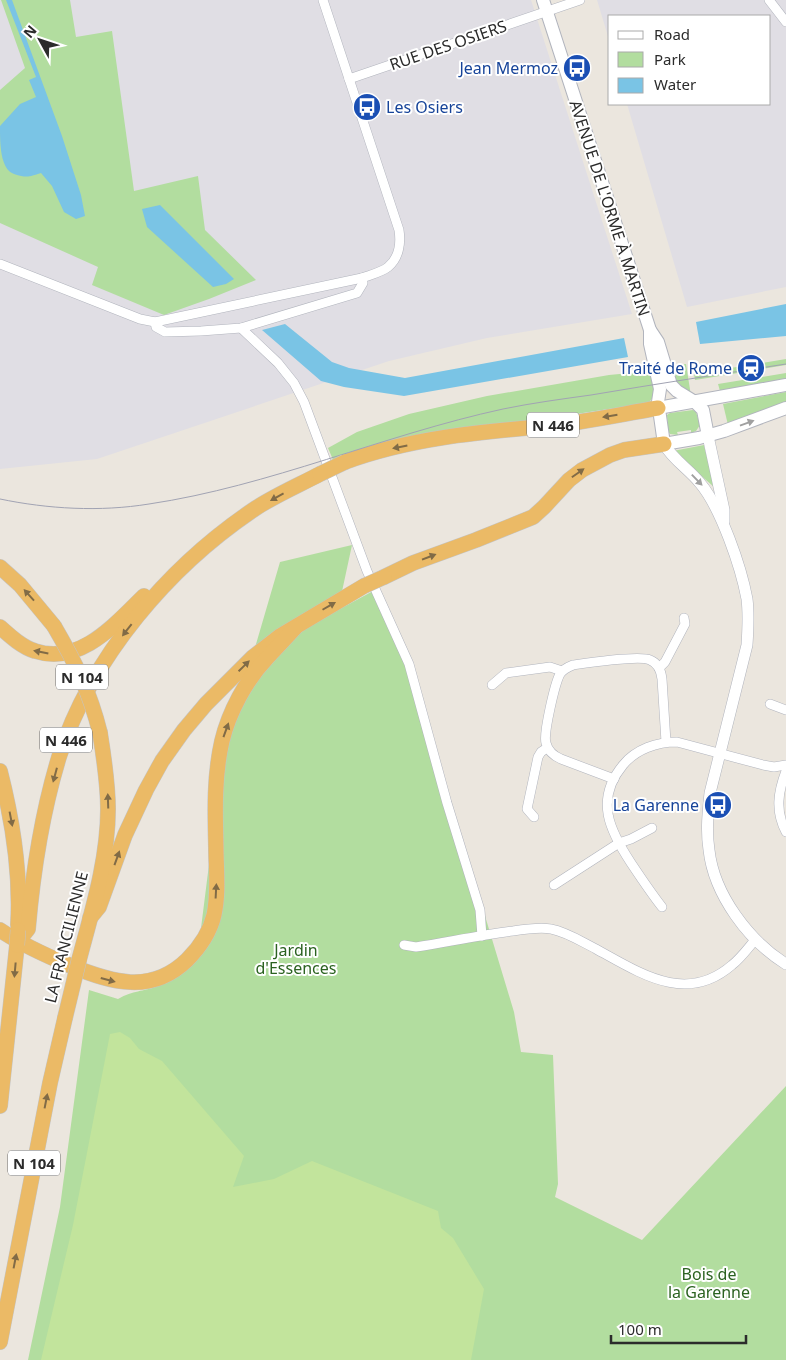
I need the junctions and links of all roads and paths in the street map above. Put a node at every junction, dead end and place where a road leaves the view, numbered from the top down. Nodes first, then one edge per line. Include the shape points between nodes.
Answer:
1 (323, 0) edge
2 (580, 0) edge
3 (769, 0) edge
4 (545, 6) edge
5 (786, 22) edge
6 (349, 79) junction
7 (0, 264) edge
8 (362, 278) junction
9 (155, 322) junction
10 (241, 328) junction
11 (650, 330) junction
12 (786, 385) edge
13 (694, 402) junction
14 (658, 408) junction
15 (786, 408) edge
16 (708, 436) junction
17 (664, 444) junction
18 (724, 524) junction
19 (0, 567) edge
20 (170, 580) junction
21 (684, 618) dead end
22 (0, 627) edge
23 (295, 628) junction
24 (659, 668) junction
25 (562, 671) junction
26 (492, 685) dead end
27 (770, 704) dead end
28 (786, 710) edge
29 (666, 742) junction
30 (547, 748) junction
31 (720, 754) junction
32 (786, 765) edge
33 (770, 766) junction
34 (0, 771) edge
35 (786, 771) edge
36 (614, 778) junction
37 (780, 786) junction
38 (534, 817) dead end
39 (652, 828) dead end
40 (786, 832) edge
41 (618, 843) junction
42 (554, 884) dead end
43 (662, 907) dead end
44 (90, 918) junction
45 (0, 930) edge
46 (482, 936) junction
47 (20, 937) junction
48 (755, 940) junction
49 (404, 945) dead end
50 (786, 964) edge
51 (0, 1106) edge
52 (0, 1342) edge

1 - 6 street
2 - 4 street, RUE DES OSIERS
3 - 5 street
4 - 6 street, RUE DES OSIERS
4 - 11 main road, AVENUE DE L'ORME À MARTIN
6 - 8 street via 401,240 388,268
7 - 9 street
8 - 9 street
8 - 10 street via 363,283 357,293
9 - 10 street via 156,327 165,332
10 - 46 street via 278,363 304,402 367,571 409,664 480,910
11 - 13 main road, AVENUE DE L'ORME À MARTIN via 658,342 671,385
11 - 14 main road, AVENUE DE L'ORME À MARTIN via 660,389
12 - 13 main road
13 - 14 main road
13 - 16 main road via 703,410
14 - 17 main road, AVENUE DE L'ORME À MARTIN
14 -> 20 highway, N 446, bridge via 550,426 447,437 372,452 320,474 257,508 222,533
16 -> 15 main road
16 - 17 main road
16 - 18 street via 724,510
17 -> 18 street via 669,453 699,481
23 -> 17 highway, bridge via 364,586 413,563 533,517 569,480 610,455
18 - 31 street via 745,593 748,628 742,668
44 -> 19 highway, LA FRANCILIENNE / N 104, bridge via 107,831 107,786 100,733 89,692 54,626 20,585
20 -> 22 highway via 155,586 95,640 79,649 53,654 35,651
20 -> 47 highway, N 446 via 119,640 74,719 44,815 33,874 28,929
21 - 24 street via 684,624
44 -> 23 highway via 99,907 142,799 168,753 206,704 233,676 280,636
45 -> 23 highway via 57,960 116,982 159,978 182,965 193,954 209,929 216,900 214,810 223,739 252,676
24 - 25 street via 644,658 573,665
24 - 29 street
25 - 26 street via 550,666 506,673
25 - 30 street via 544,736
27 - 28 street
29 - 31 street via 690,744
29 - 36 street via 635,754
30 - 36 street via 561,760
30 - 38 street via 538,757 527,809
31 - 33 street
31 - 48 street via 710,793 709,851 727,902
32 - 33 street
33 - 37 street
34 -> 47 highway via 16,847
35 - 37 street
36 - 41 street via 607,813
37 - 40 street via 778,813
39 - 41 street
41 - 42 street
41 - 43 street
52 -> 44 highway, LA FRANCILIENNE / N 104, bridge via 48,1093
46 - 48 street via 543,928 564,933 641,974 672,984 702,982 717,976
46 - 49 street via 416,947
47 -> 51 highway
48 - 50 street

